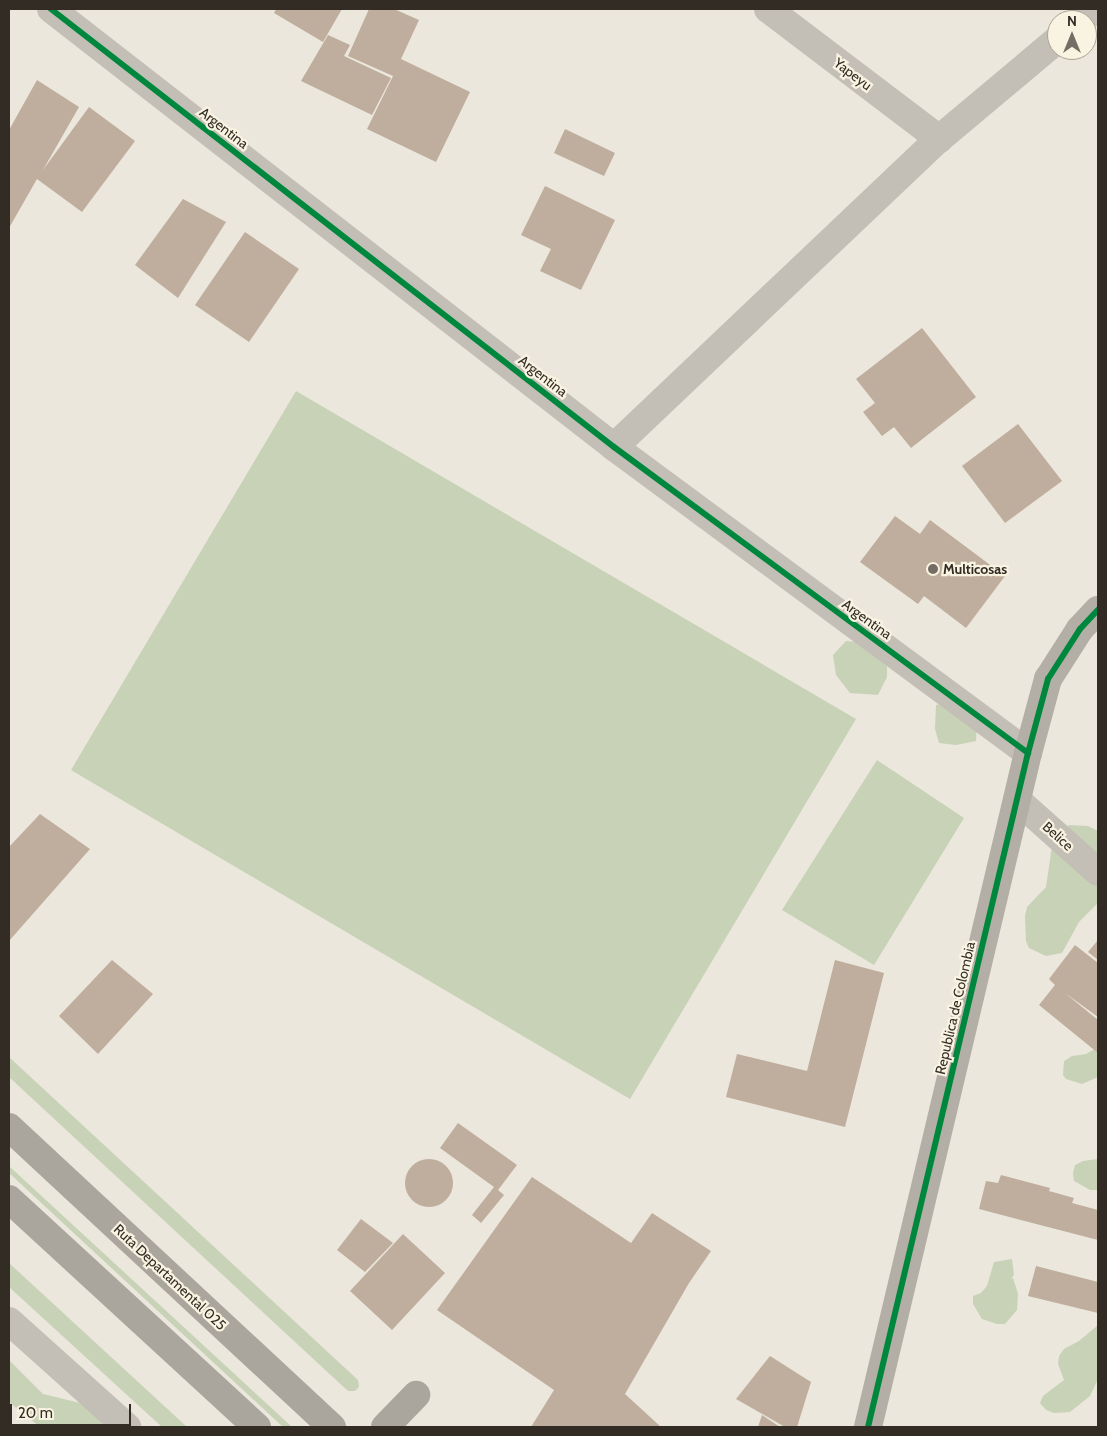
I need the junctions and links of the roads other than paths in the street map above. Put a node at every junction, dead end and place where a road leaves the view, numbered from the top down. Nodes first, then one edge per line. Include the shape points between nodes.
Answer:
1 (51, 9) edge
2 (768, 9) edge
3 (1047, 48) edge
4 (939, 139) junction
5 (614, 447) junction
6 (1098, 610) edge
7 (1028, 754) junction
8 (1017, 800) junction
9 (1098, 872) edge
10 (9, 1127) edge
11 (9, 1199) edge
12 (9, 1321) edge
13 (416, 1395) dead end
14 (127, 1427) edge
15 (258, 1427) edge
16 (332, 1427) edge
17 (385, 1427) edge
18 (868, 1427) edge

1 - 5 street, Argentina
2 - 4 street, Yapeyu
3 - 4 street
4 - 5 street
5 - 7 street, Argentina
6 - 7 street, Republica de Colombia via 1080,629 1048,679
7 - 8 street, Republica de Colombia
8 - 9 street, Belice
8 - 18 street, Republica de Colombia
10 - 16 highway, Ruta Departamental 025
11 - 15 highway
12 - 14 street
13 - 17 highway

